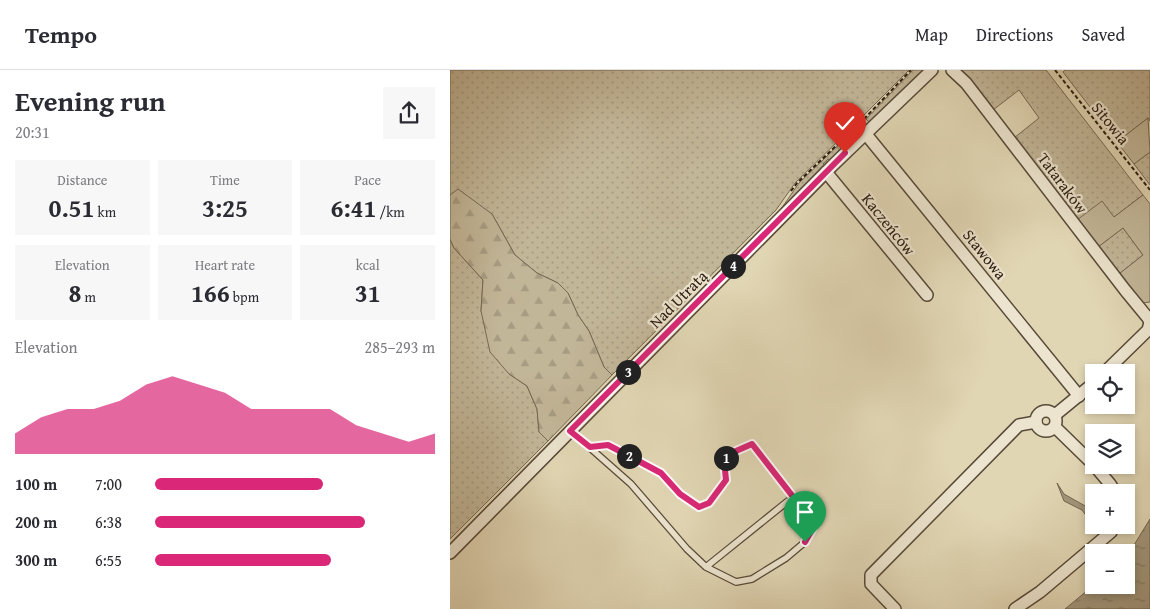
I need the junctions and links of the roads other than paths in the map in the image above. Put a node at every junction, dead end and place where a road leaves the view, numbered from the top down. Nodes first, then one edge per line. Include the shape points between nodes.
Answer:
1 (932, 70) edge
2 (952, 70) edge
3 (865, 133) junction
4 (826, 172) junction
5 (926, 295) dead end
6 (1113, 364) edge
7 (1085, 391) edge
8 (1079, 396) junction
9 (1055, 421) junction
10 (1036, 422) junction
11 (570, 431) junction
12 (1085, 455) edge
13 (1102, 474) edge
14 (1110, 484) edge
15 (1109, 534) edge
16 (450, 553) edge
17 (706, 567) junction
18 (895, 609) edge
19 (1015, 609) edge

1 - 3 street, Nad Utratą
2 - 6 street, Tataraków via 966,83 1148,318 1148,330
3 - 4 street, Nad Utratą
3 - 8 street, Stawowa
4 - 5 street, Kaczeńców
4 - 11 street, Nad Utratą
7 - 8 street
8 - 9 street
9 - 10 street via 1049,431 1042,430
9 - 10 street via 1050,411 1041,412 1036,416
9 - 12 street
10 - 18 street via 1019,425 872,575 871,584
11 - 16 street, Nad Utratą
11 - 17 lane via 631,484
13 - 14 street
15 - 19 street
17 - 17 lane via 788,502 800,504 808,516 813,528 805,542 752,579 736,582

